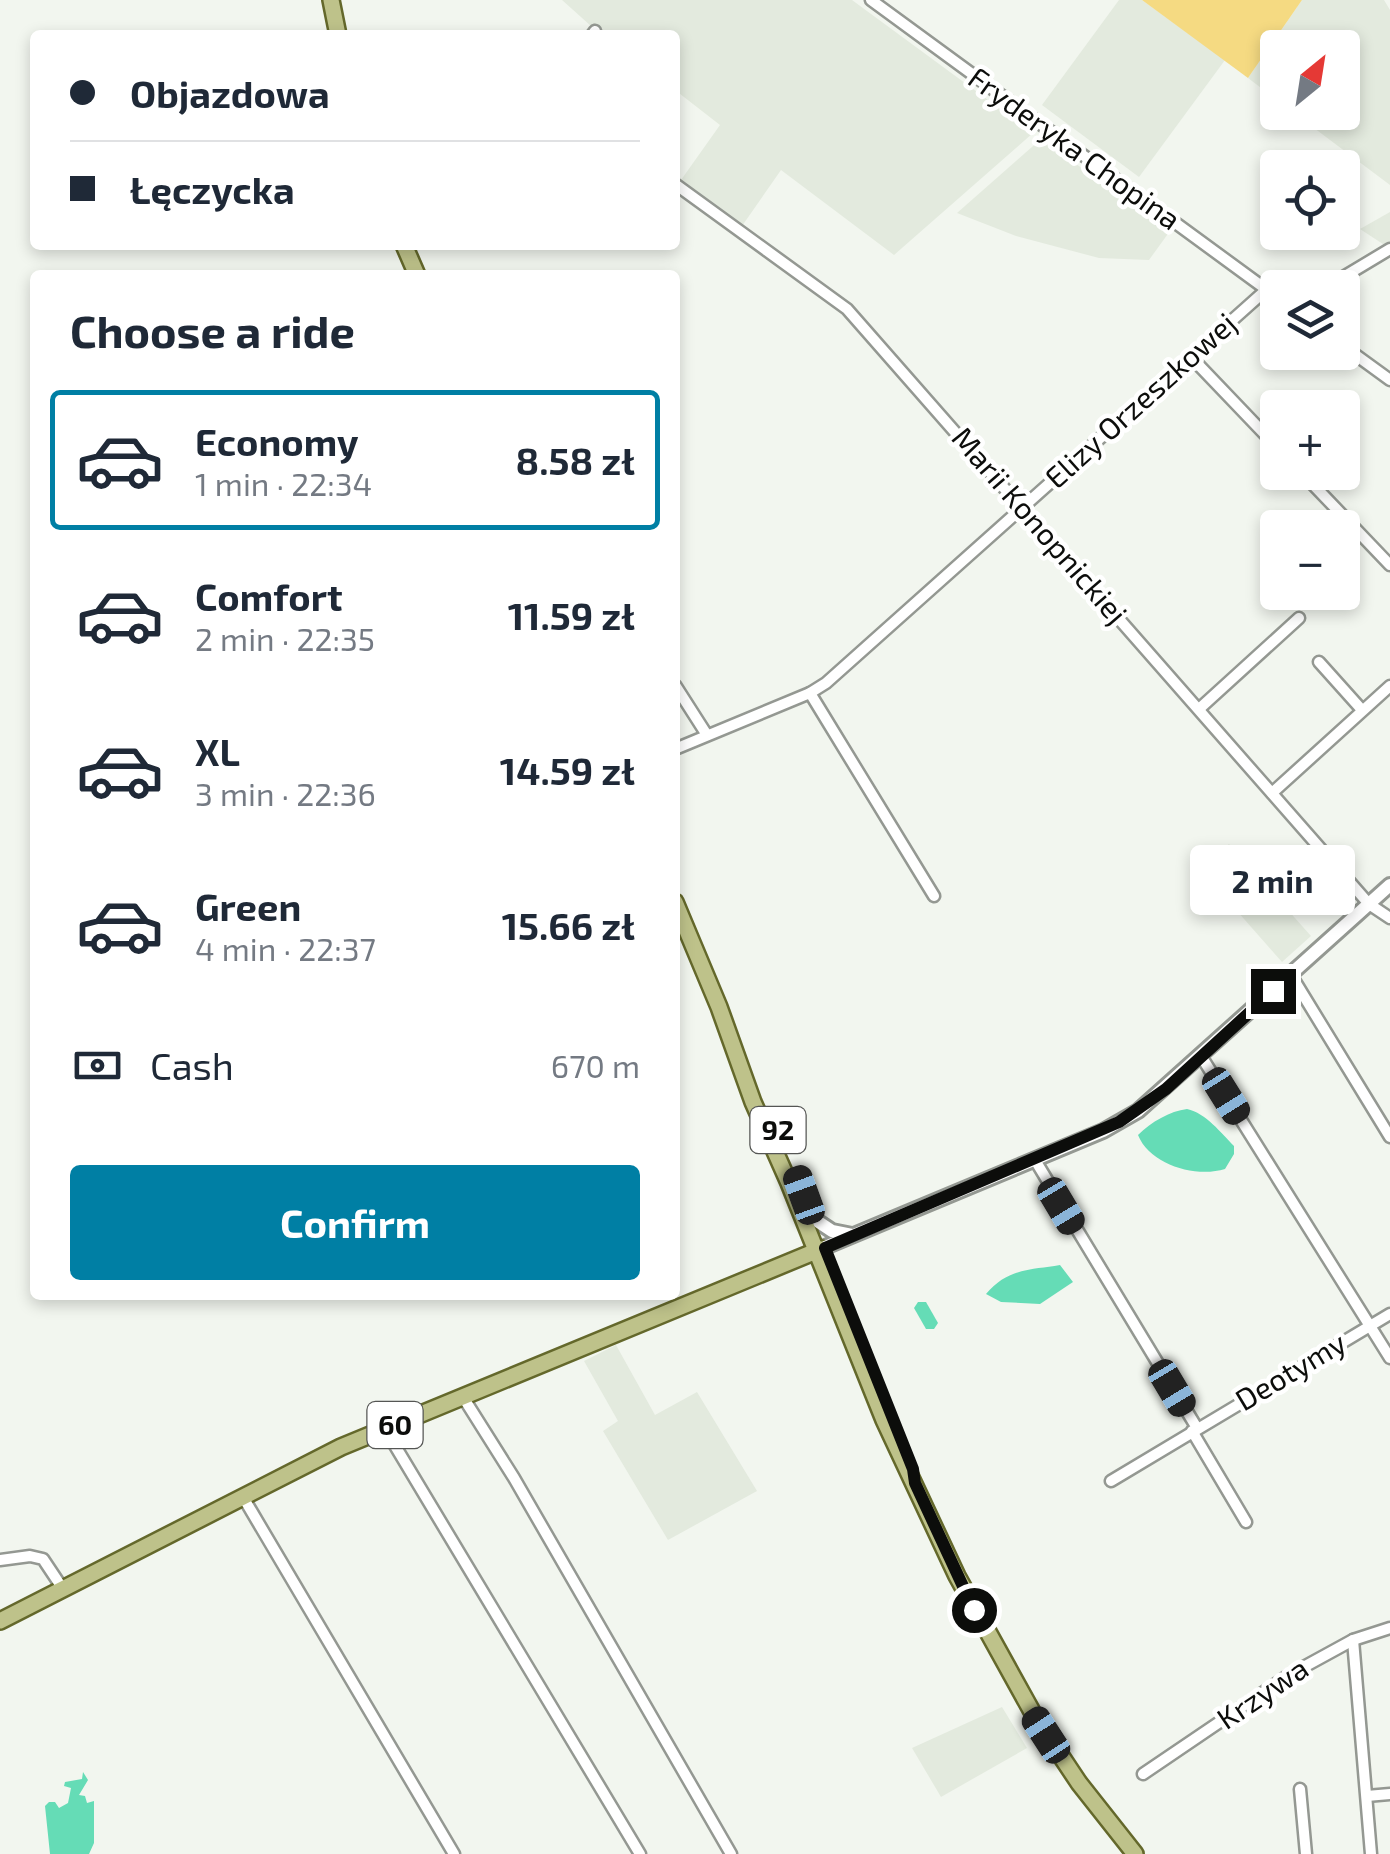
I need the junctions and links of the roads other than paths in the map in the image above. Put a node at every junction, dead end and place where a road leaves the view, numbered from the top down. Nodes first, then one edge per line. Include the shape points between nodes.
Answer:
1 (331, 0) edge
2 (871, 0) edge
3 (337, 30) edge
4 (680, 188) edge
5 (1390, 249) edge
6 (1355, 270) edge
7 (1260, 286) edge
8 (1260, 295) edge
9 (1190, 356) junction
10 (1360, 358) edge
11 (1390, 380) edge
12 (1260, 429) edge
13 (1318, 490) edge
14 (1022, 506) junction
15 (1390, 566) edge
16 (1298, 617) dead end
17 (1319, 662) dead end
18 (1390, 686) edge
19 (810, 692) junction
20 (680, 693) edge
21 (1199, 708) junction
22 (1362, 710) junction
23 (707, 736) junction
24 (680, 747) edge
25 (1272, 794) junction
26 (1390, 884) edge
27 (934, 896) dead end
28 (1369, 904) junction
29 (680, 914) edge
30 (1390, 918) edge
31 (1291, 975) junction
32 (722, 1016) junction
33 (1200, 1056) junction
34 (1390, 1137) edge
35 (1035, 1160) junction
36 (811, 1217) junction
37 (855, 1235) junction
38 (820, 1250) junction
39 (1390, 1314) edge
40 (1369, 1326) junction
41 (1390, 1358) edge
42 (463, 1397) junction
43 (385, 1429) junction
44 (1195, 1430) junction
45 (1111, 1481) dead end
46 (243, 1497) junction
47 (1246, 1522) dead end
48 (0, 1560) edge
49 (62, 1589) junction
50 (0, 1621) edge
51 (1390, 1628) edge
52 (1353, 1640) junction
53 (1144, 1774) dead end
54 (1300, 1789) dead end
55 (1390, 1794) edge
56 (1368, 1796) junction
57 (454, 1854) edge
58 (640, 1854) edge
59 (732, 1854) edge
60 (1134, 1854) edge
61 (1306, 1854) edge
62 (1372, 1854) edge

1 - 3 main road
2 - 7 street, Fryderyka Chopina
4 - 14 street, Marii Konopnickiej via 847,309
5 - 6 street
8 - 9 street, Elizy Orzeszkowej
9 - 12 street
9 - 14 street, Elizy Orzeszkowej
10 - 11 street
13 - 15 street
14 - 19 street, Elizy Orzeszkowej
14 - 21 street, Marii Konopnickiej
16 - 21 street
17 - 22 street
18 - 22 street
19 - 23 street, Elizy Orzeszkowej
19 - 27 street
20 - 23 street
21 - 25 street, Marii Konopnickiej
22 - 25 street
23 - 24 street, Elizy Orzeszkowej
25 - 28 street, Marii Konopnickiej
26 - 28 street
28 - 30 street, Marii Konopnickiej
28 - 31 street
29 - 32 main road, 92
31 - 33 street
31 - 34 street
32 - 36 main road, 92 via 778,1130
32 - 38 main road, 92
33 - 35 street via 1138,1111
33 - 40 street
35 - 37 street
35 - 44 street
36 - 37 street via 832,1232
36 - 38 main road, 92
37 - 38 street
38 - 42 main road, 60
38 - 60 main road via 957,1576 1012,1679
39 - 40 street, Deotymy
40 - 41 street
40 - 44 street, Deotymy
42 - 43 main road, 60
42 - 59 street
43 - 46 main road, 60
43 - 58 street
44 - 45 street, Deotymy
44 - 47 street
46 - 49 main road, 60
46 - 57 street
48 - 49 street via 43,1559
49 - 50 main road, 60
51 - 52 street, Krzywa
52 - 53 street, Krzywa via 1288,1675
52 - 56 street
54 - 61 street
55 - 56 street
56 - 62 street

